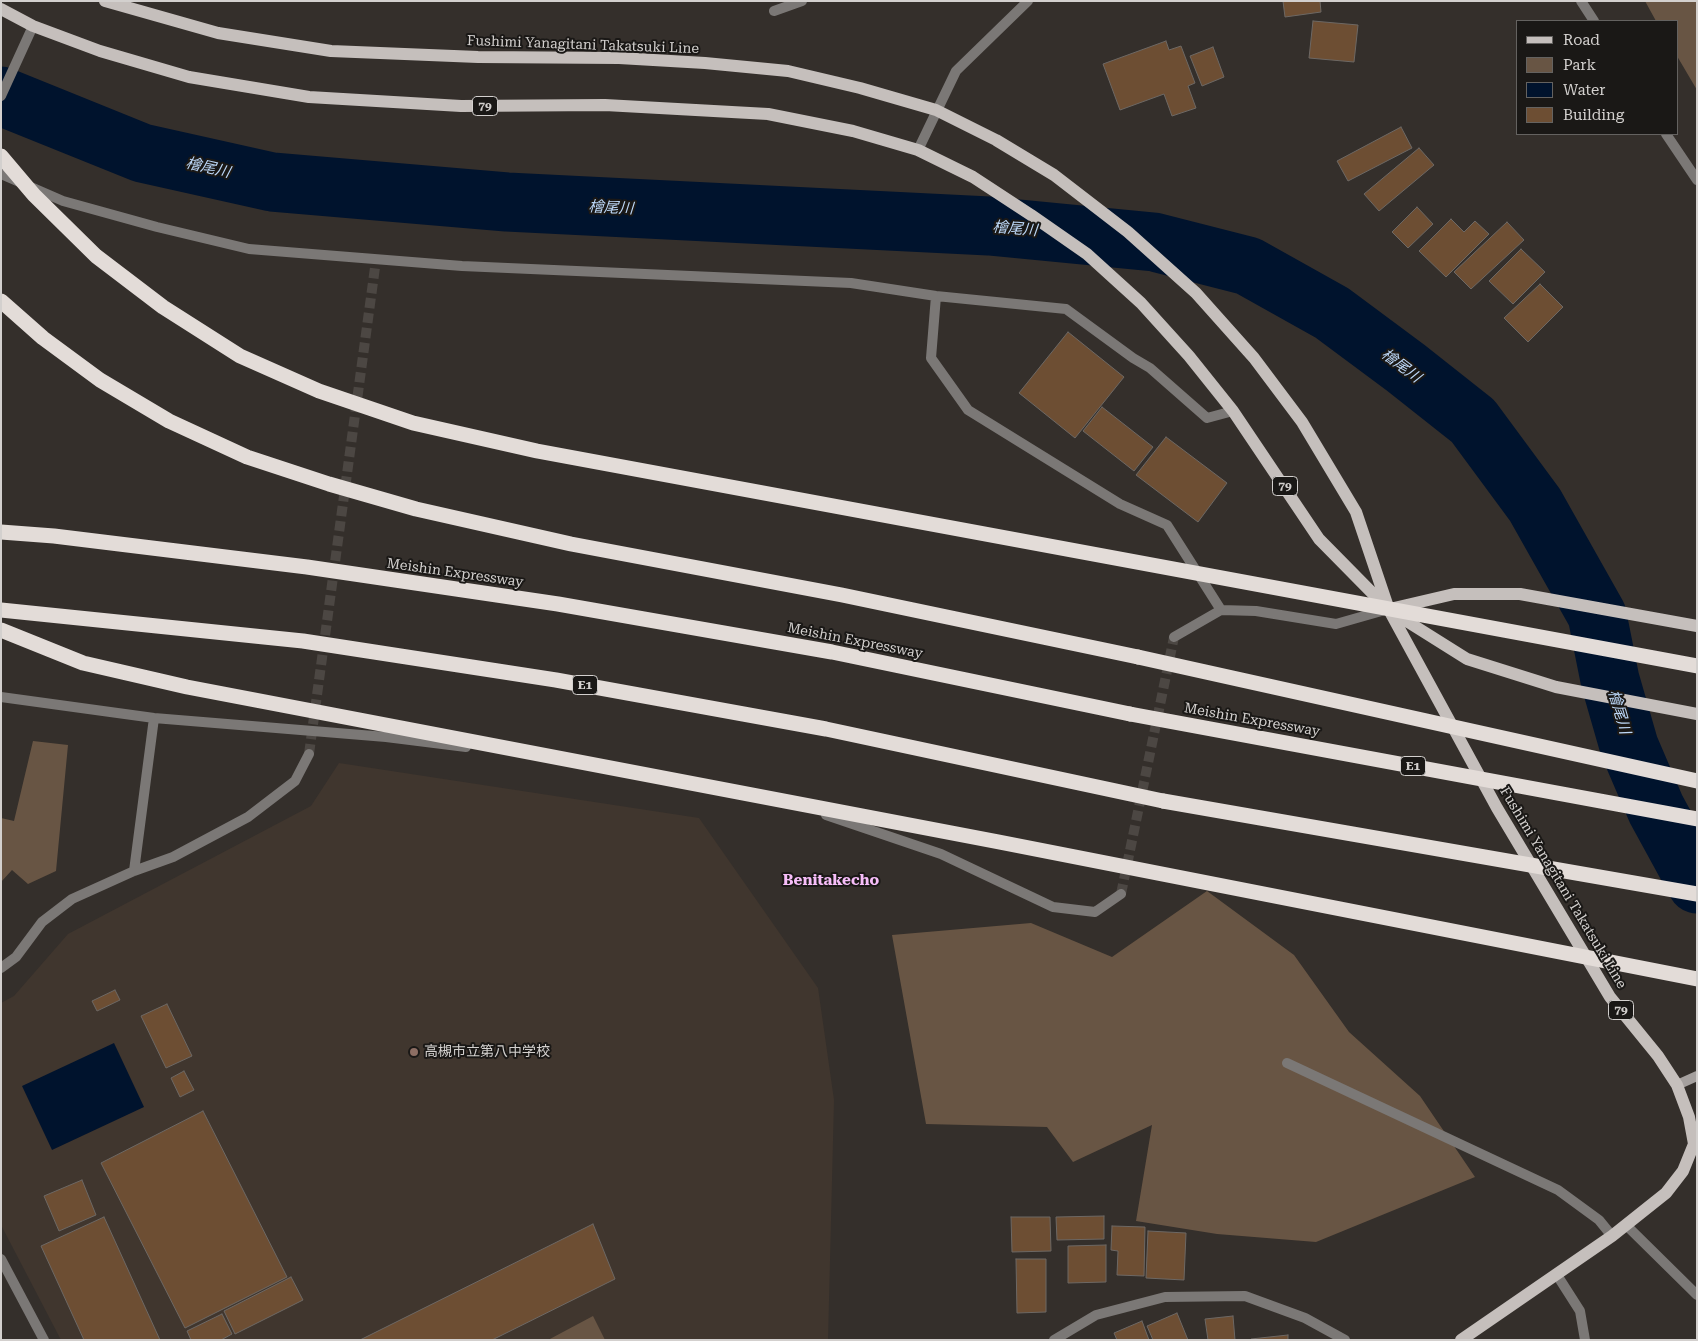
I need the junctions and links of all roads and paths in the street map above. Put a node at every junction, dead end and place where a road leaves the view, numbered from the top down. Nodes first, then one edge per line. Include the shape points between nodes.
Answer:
1 (105, 1) edge
2 (802, 1) edge
3 (1028, 1) edge
4 (1581, 1) edge
5 (1, 10) edge
6 (774, 11) dead end
7 (1593, 20) edge
8 (32, 26) junction
9 (1, 96) edge
10 (936, 110) junction
11 (1667, 135) edge
12 (918, 150) junction
13 (1, 156) edge
14 (1, 174) edge
15 (1697, 180) edge
16 (936, 296) junction
17 (1, 300) edge
18 (1233, 411) junction
19 (1, 532) edge
20 (1, 610) edge
21 (1221, 610) junction
22 (1389, 610) junction
23 (1697, 626) edge
24 (1, 630) edge
25 (1174, 637) dead end
26 (1697, 666) edge
27 (1, 697) edge
28 (1692, 713) edge
29 (154, 718) junction
30 (309, 754) tunnel mouth
31 (1697, 781) edge
32 (1697, 819) edge
33 (134, 871) junction
34 (1121, 894) tunnel mouth
35 (1697, 894) edge
36 (1, 968) edge
37 (1697, 979) edge
38 (1287, 1063) dead end
39 (1697, 1076) edge
40 (1677, 1085) junction
41 (1626, 1225) junction
42 (1612, 1236) junction
43 (1, 1260) edge
44 (1558, 1275) junction
45 (1697, 1295) edge
46 (44, 1340) edge
47 (1054, 1340) edge
48 (1345, 1340) edge
49 (1461, 1340) edge
50 (1585, 1340) edge

1 - 10 main road, Fushimi Yanagitani Takatsuki Line / 79 via 218,33 331,51 619,58 788,71
2 - 6 street
3 - 10 street via 956,71
4 - 7 street
5 - 8 main road, Fushimi Yanagitani Takatsuki Line / 79
8 - 9 street
8 - 12 main road, Fushimi Yanagitani Takatsuki Line / 79 via 100,51 189,77 309,97 461,106 605,106 768,114 853,131
10 - 12 street
10 - 22 main road, Fushimi Yanagitani Takatsuki Line / 79 via 996,140 1054,175 1128,232 1182,281 1254,358 1302,422 1356,512
11 - 15 street
12 - 18 main road, Fushimi Yanagitani Takatsuki Line / 79 via 973,177 1087,254 1141,304
13 - 26 highway, bridge via 34,195 96,256 163,307 240,356 319,391 413,423 547,453
14 - 16 street via 64,201 249,249 462,266 851,283
16 - 18 street via 1066,309 1150,368 1207,418
16 - 21 street via 931,358 968,410 1120,504 1167,525
17 - 31 highway, bridge via 43,338 100,380 169,421 247,457 416,509 571,544 842,595 1138,657
18 - 22 main road, Fushimi Yanagitani Takatsuki Line / 79 via 1320,539
19 - 32 highway, Meishin Expressway / E1, bridge via 307,567 558,604 832,652 1130,714
20 - 35 highway, E1, bridge via 303,641 556,680 826,729 1163,800
21 - 22 street via 1256,611 1336,624
21 - 25 street
22 - 23 main road via 1454,594 1520,594
22 - 28 main road, Fushimi Yanagitani Takatsuki Line / 79 via 1467,659 1556,687
22 - 40 main road, Fushimi Yanagitani Takatsuki Line / 79 via 1497,808 1610,997
24 - 37 highway, bridge via 83,663 187,687
27 - 29 street
29 - 33 street
29 - 34 street via 386,737 554,758 830,816 941,854 1053,908 1095,912
30 - 33 street via 295,781 248,817 174,857
33 - 36 street via 72,899 42,922 16,957
38 - 42 street via 1558,1190 1599,1220
39 - 40 main road
40 - 41 main road, Fushimi Yanagitani Takatsuki Line / 79 via 1689,1117 1694,1144 1683,1170 1666,1193
41 - 42 main road, Fushimi Yanagitani Takatsuki Line / 79
41 - 45 street
42 - 44 main road, Fushimi Yanagitani Takatsuki Line / 79
43 - 46 street
44 - 49 main road, Fushimi Yanagitani Takatsuki Line / 79
44 - 50 street via 1580,1311
47 - 48 street via 1096,1315 1165,1297 1245,1296 1305,1318

